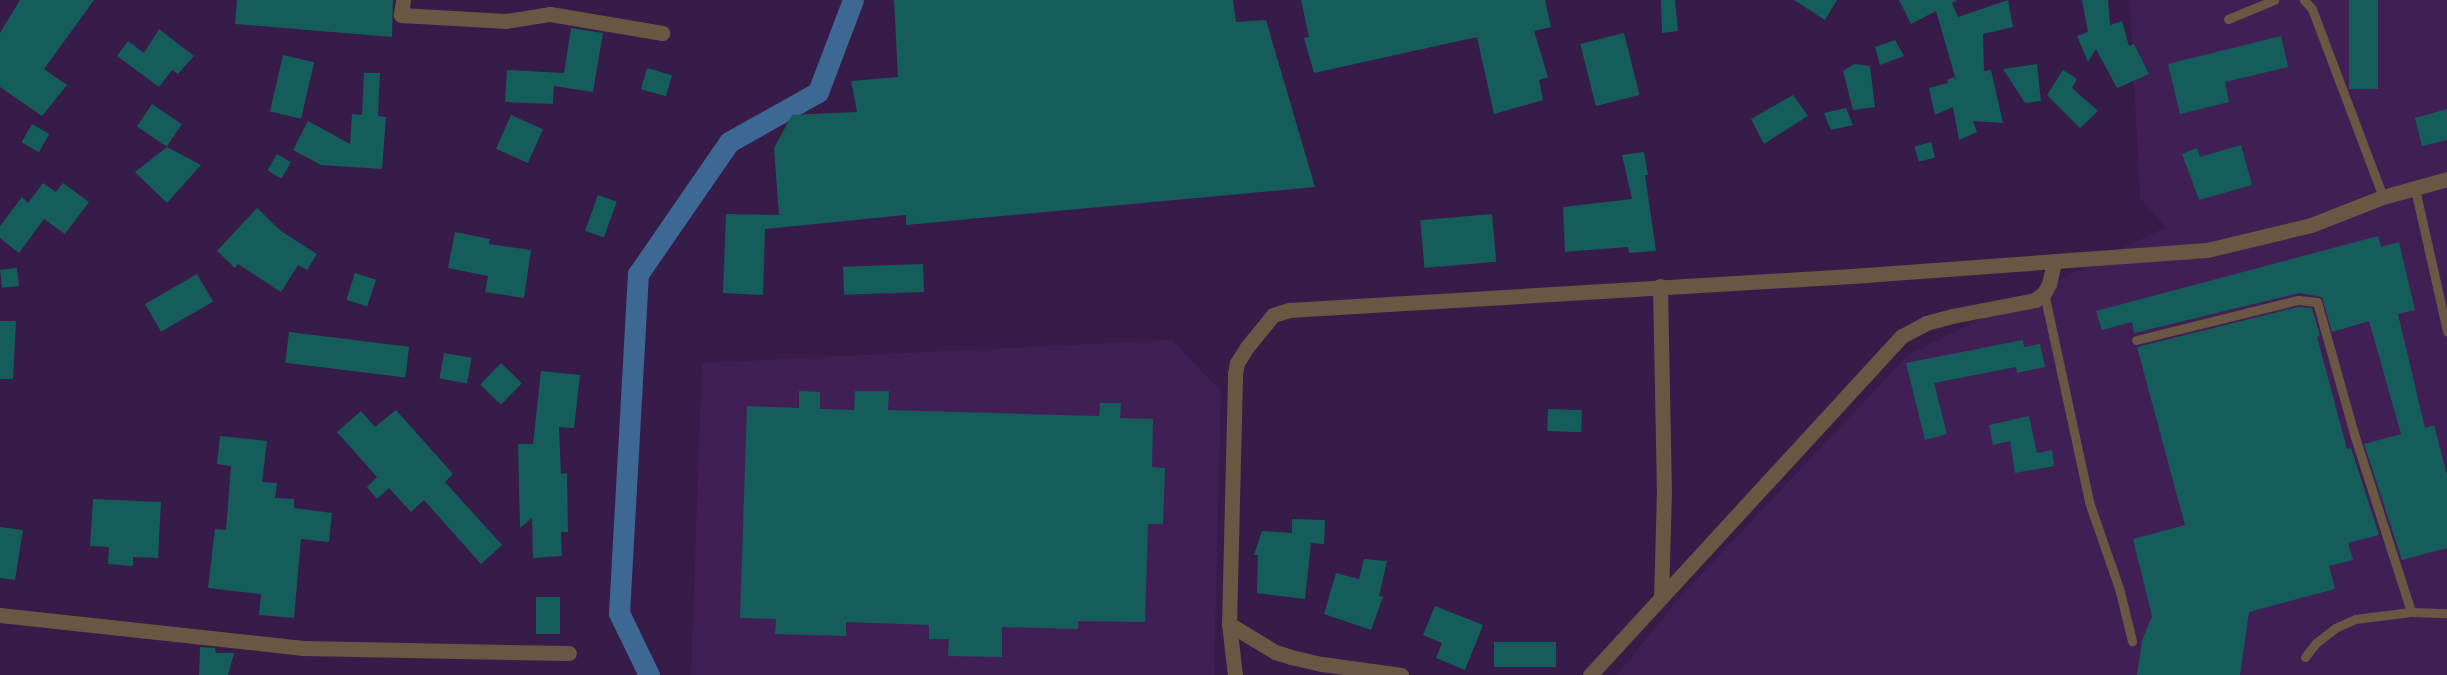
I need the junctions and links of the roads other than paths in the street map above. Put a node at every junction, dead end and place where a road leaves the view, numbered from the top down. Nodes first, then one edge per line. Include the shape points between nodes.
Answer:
1 (403, 0) edge
2 (2274, 0) edge
3 (2304, 0) edge
4 (2228, 19) dead end
5 (662, 33) dead end
6 (2447, 179) edge
7 (2415, 189) junction
8 (2382, 196) junction
9 (2054, 262) junction
10 (1660, 286) junction
11 (2044, 293) junction
12 (2447, 331) edge
13 (2136, 340) dead end
14 (1661, 597) junction
15 (2411, 612) junction
16 (2447, 613) edge
17 (0, 615) edge
18 (1229, 624) junction
19 (2132, 641) dead end
20 (569, 653) dead end
21 (2305, 657) dead end
22 (1235, 675) edge
23 (1401, 675) edge
24 (1590, 675) edge

1 - 5 street via 401,15 506,21 550,14
2 - 4 lane
3 - 8 lane via 2312,9
6 - 7 street
7 - 8 street
7 - 12 lane
8 - 9 street via 2311,225 2207,250
9 - 10 street
9 - 11 street
10 - 14 street via 1664,490
10 - 18 street via 1288,310 1273,315 1247,347 1235,374
11 - 14 street via 2035,300 1926,323 1902,336
11 - 19 lane via 2089,502 2119,588
13 - 15 lane via 2298,300 2317,302
14 - 24 street
15 - 16 lane
15 - 21 lane via 2355,619 2335,628
17 - 20 street via 303,648
18 - 22 street
18 - 23 street via 1275,652 1291,657

